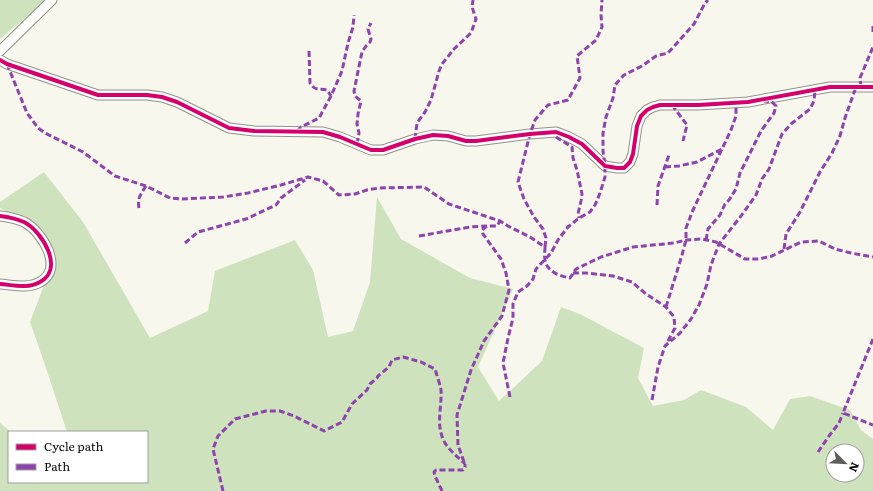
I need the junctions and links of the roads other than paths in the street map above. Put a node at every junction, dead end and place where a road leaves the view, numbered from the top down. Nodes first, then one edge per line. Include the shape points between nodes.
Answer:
1 (52, 0) edge
2 (0, 51) edge
3 (0, 60) edge
4 (873, 87) edge
5 (0, 216) edge
6 (0, 284) edge

1 - 2 street
3 - 4 street via 98,95 162,97 229,128 323,132 371,150 383,150 433,135 476,141 556,132 582,144 605,166 617,168 624,168 630,162 641,116 653,107 748,102 830,87
5 - 6 street via 24,222 38,234 48,248 52,264 46,277 32,285

